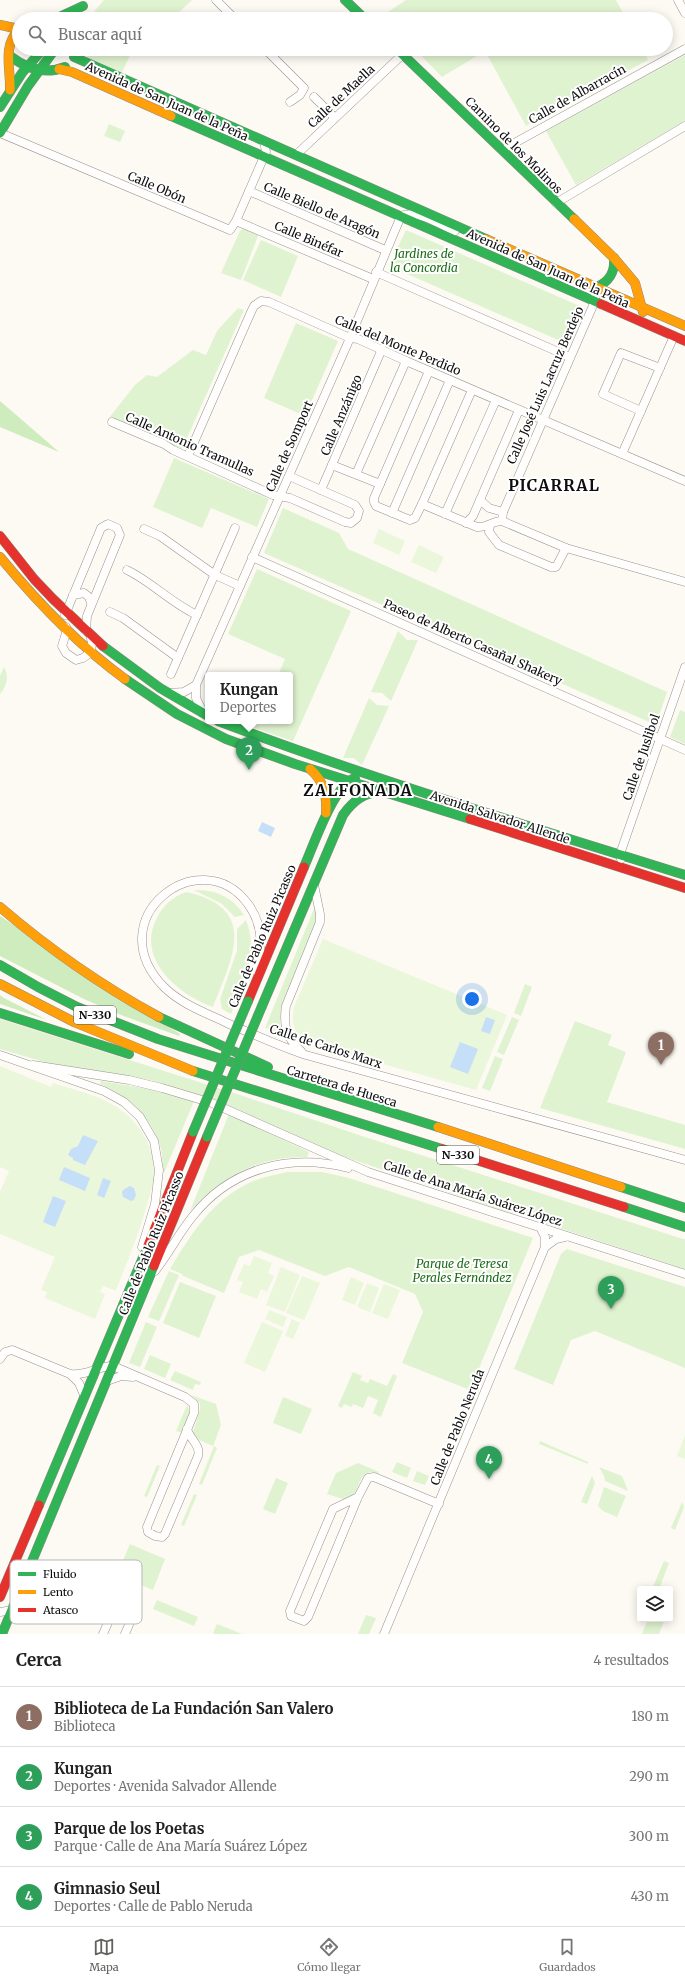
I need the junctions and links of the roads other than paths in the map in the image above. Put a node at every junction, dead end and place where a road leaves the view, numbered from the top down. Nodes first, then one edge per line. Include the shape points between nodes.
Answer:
1 (216, 0) edge
2 (345, 0) edge
3 (678, 0) edge
4 (86, 3) edge
5 (69, 12) edge
6 (78, 12) edge
7 (80, 12) edge
8 (228, 12) edge
9 (358, 12) edge
10 (685, 13) edge
11 (0, 25) edge
12 (12, 28) edge
13 (12, 39) edge
14 (1, 44) dead end
15 (685, 49) edge
16 (9, 53) junction
17 (12, 55) edge
18 (13, 56) edge
19 (37, 56) edge
20 (50, 56) edge
21 (71, 56) edge
22 (84, 56) edge
23 (272, 56) edge
24 (396, 56) edge
25 (404, 56) edge
26 (672, 56) edge
27 (673, 56) edge
28 (27, 67) junction
29 (59, 69) junction
30 (39, 71) junction
31 (10, 90) junction
32 (314, 97) dead end
33 (290, 102) dead end
34 (0, 106) edge
35 (335, 118) junction
36 (685, 126) edge
37 (0, 133) edge
38 (264, 141) junction
39 (502, 150) junction
40 (264, 156) junction
41 (296, 156) junction
42 (249, 191) junction
43 (556, 203) junction
44 (401, 216) junction
45 (236, 221) junction
46 (491, 240) junction
47 (385, 250) junction
48 (614, 258) junction
49 (374, 276) junction
50 (587, 283) junction
51 (597, 288) junction
52 (595, 301) junction
53 (641, 307) junction
54 (648, 324) junction
55 (685, 326) edge
56 (674, 336) junction
57 (350, 338) junction
58 (685, 341) edge
59 (382, 349) junction
60 (570, 357) junction
61 (406, 361) junction
62 (660, 368) junction
63 (429, 371) junction
64 (450, 380) junction
65 (472, 390) junction
66 (496, 400) junction
67 (519, 410) junction
68 (641, 411) junction
69 (542, 420) junction
70 (112, 422) dead end
71 (622, 454) junction
72 (188, 456) junction
73 (332, 465) junction
74 (356, 474) junction
75 (289, 476) junction
76 (685, 481) edge
77 (380, 484) junction
78 (321, 490) junction
79 (280, 496) junction
80 (480, 500) junction
81 (422, 504) junction
82 (503, 512) junction
83 (392, 513) junction
84 (445, 514) junction
85 (502, 521) junction
86 (466, 523) junction
87 (490, 525) junction
88 (235, 528) dead end
89 (144, 529) dead end
90 (0, 536) edge
91 (566, 548) junction
92 (0, 556) edge
93 (252, 557) junction
94 (127, 570) dead end
95 (215, 575) junction
96 (685, 582) edge
97 (240, 586) junction
98 (73, 595) junction
99 (91, 603) junction
100 (66, 612) junction
101 (110, 612) dead end
102 (197, 615) junction
103 (67, 630) junction
104 (88, 632) junction
105 (91, 652) junction
106 (178, 658) junction
107 (685, 667) edge
108 (171, 674) dead end
109 (196, 687) junction
110 (166, 693) junction
111 (185, 705) junction
112 (168, 708) junction
113 (205, 712) edge
114 (205, 714) edge
115 (225, 724) edge
116 (660, 738) junction
117 (685, 750) edge
118 (332, 761) junction
119 (305, 766) junction
120 (376, 776) junction
121 (348, 780) junction
122 (388, 793) junction
123 (343, 815) junction
124 (325, 818) junction
125 (620, 854) junction
126 (622, 868) junction
127 (685, 875) edge
128 (314, 885) junction
129 (685, 888) edge
130 (0, 907) edge
131 (0, 965) edge
132 (0, 984) edge
133 (248, 1000) junction
134 (0, 1013) edge
135 (0, 1055) edge
136 (306, 1055) junction
137 (33, 1065) junction
138 (189, 1070) junction
139 (327, 1093) junction
140 (685, 1160) edge
141 (368, 1172) junction
142 (685, 1208) edge
143 (656, 1219) junction
144 (685, 1227) edge
145 (541, 1228) junction
146 (685, 1231) edge
147 (570, 1237) junction
148 (545, 1247) junction
149 (685, 1274) edge
150 (149, 1280) junction
151 (126, 1297) junction
152 (0, 1359) edge
153 (113, 1366) junction
154 (94, 1370) junction
155 (70, 1374) junction
156 (136, 1377) junction
157 (107, 1381) junction
158 (84, 1395) junction
159 (187, 1429) junction
160 (194, 1443) junction
161 (179, 1448) junction
162 (358, 1497) junction
163 (439, 1504) junction
164 (338, 1505) junction
165 (348, 1521) junction
166 (15, 1560) edge
167 (33, 1560) edge
168 (10, 1572) edge
169 (0, 1596) edge
170 (10, 1610) edge
171 (0, 1612) edge
172 (10, 1615) edge
173 (107, 1624) edge
174 (128, 1624) edge
175 (2, 1634) edge
176 (103, 1634) edge
177 (124, 1634) edge
178 (384, 1634) edge

1 - 8 street
2 - 9 main road
3 - 10 street
4 - 5 main road
4 - 6 main road
4 - 7 main road
11 - 12 main road
13 - 16 main road
14 - 16 main road, Avenida de San Juan de la Peña
15 - 27 street, Calle de Albarracín
16 - 17 main road, Avenida de San Juan de la Peña
16 - 31 main road
18 - 28 main road, Avenida de San Juan de la Peña
19 - 28 main road
20 - 30 main road
21 - 29 main road, Avenida de San Juan de la Peña via 67,66
22 - 38 main road, Avenida de San Juan de la Peña
23 - 33 street via 304,88 300,95
24 - 35 street, Calle de Maella
25 - 39 main road, Camino de los Molinos
26 - 39 street, Calle de Albarracín
28 - 30 main road, Avenida de San Juan de la Peña
28 - 31 main road
29 - 30 main road, Avenida de San Juan de la Peña
29 - 40 main road, Avenida de San Juan de la Peña via 72,72
30 - 37 main road
31 - 34 main road
32 - 35 street
35 - 41 street, Calle de Maella
36 - 43 street
37 - 45 street, Calle Obón via 226,230 231,229
38 - 40 street, Avenida de San Juan de la Peña
38 - 41 main road, Avenida de San Juan de la Peña
39 - 43 main road, Camino de los Molinos
40 - 42 street
40 - 44 main road, Avenida de San Juan de la Peña
41 - 46 main road, Avenida de San Juan de la Peña
42 - 45 street
42 - 47 street, Calle Biello de Aragón
43 - 48 main road, Camino de los Molinos
44 - 46 street, Avenida de San Juan de la Peña via 416,215 476,240
44 - 47 street, Calle de Somport
44 - 52 main road, Avenida de San Juan de la Peña
45 - 49 street, Calle Binéfar
46 - 50 main road, Avenida de San Juan de la Peña
47 - 49 street, Calle de Somport
48 - 51 main road via 612,276
48 - 53 main road, Camino de los Molinos via 635,283
49 - 57 street, Calle de Somport
49 - 60 street
50 - 51 main road, Avenida de San Juan de la Peña
50 - 52 street, Calle José Luis Lacruz Berdejo via 595,293
51 - 53 main road, Avenida de San Juan de la Peña
52 - 54 main road, Avenida de San Juan de la Peña
52 - 60 street, Calle José Luis Lacruz Berdejo
53 - 54 main road, Camino de los Molinos
53 - 55 main road, Avenida de San Juan de la Peña
54 - 56 main road, Avenida de San Juan de la Peña
56 - 58 main road, Avenida de San Juan de la Peña
56 - 62 street
57 - 59 street, Calle del Monte Perdido
57 - 72 street, Calle del Monte Perdido via 269,302 256,303
57 - 75 street, Calle de Somport
59 - 61 street, Calle del Monte Perdido
59 - 73 street, Calle Anzánigo
60 - 69 street, Calle José Luis Lacruz Berdejo
61 - 63 street, Calle del Monte Perdido
61 - 74 street
62 - 68 street
62 - 68 street via 621,352 603,394
63 - 64 street, Calle del Monte Perdido
63 - 77 street
64 - 65 street, Calle del Monte Perdido
64 - 83 street
65 - 66 street, Calle del Monte Perdido
65 - 81 street
66 - 67 street, Calle del Monte Perdido
66 - 84 street
67 - 69 street, Calle del Monte Perdido
67 - 80 street
68 - 71 street
69 - 71 street, Calle del Monte Perdido
69 - 82 street, Calle José Luis Lacruz Berdejo
70 - 72 street, Calle Antonio Tramullas
71 - 76 street, Calle del Monte Perdido
72 - 79 street, Calle Antonio Tramullas
73 - 74 street
73 - 78 street, Calle Anzánigo
74 - 77 street
75 - 78 street
75 - 79 street, Calle de Somport
77 - 83 street via 374,504
78 - 79 street, Calle Antonio Tramullas via 358,507 358,514 352,522 345,522
79 - 93 street, Calle de Somport
80 - 82 street via 489,508
80 - 86 street via 472,519
81 - 83 street via 412,520
81 - 84 street
82 - 85 street, Calle José Luis Lacruz Berdejo
84 - 86 street
85 - 87 street via 494,521
85 - 91 street
86 - 87 street via 479,528
87 - 91 street via 489,532 497,544 552,567 559,564
88 - 95 street
89 - 95 street via 160,536
90 - 100 main road via 34,579
91 - 96 street
92 - 103 main road, Avenida Salvador Allende via 32,595
93 - 97 street, Calle de Somport
93 - 116 street, Paseo de Alberto Casañal Shakery
94 - 102 street via 140,576 181,608
95 - 97 street
95 - 102 street
97 - 109 street, Calle de Somport
98 - 99 street via 84,593 90,597
98 - 99 street via 101,528 108,524 117,528 120,535
98 - 100 street
99 - 104 street via 86,621
100 - 103 street
100 - 104 main road
101 - 106 street via 123,618
102 - 106 street
103 - 105 main road, Avenida Salvador Allende
103 - 105 street via 62,646 68,656 79,660
104 - 105 street via 92,643
104 - 110 main road
105 - 112 main road, Avenida Salvador Allende
106 - 108 street
107 - 116 street, Calle de Juslibol
109 - 110 street via 184,692
109 - 111 street
109 - 113 street via 198,703
110 - 111 main road
111 - 112 street
111 - 114 main road
112 - 119 main road, Avenida Salvador Allende via 203,729 231,741
115 - 118 main road, Avenida Salvador Allende
116 - 117 street, Paseo de Alberto Casañal Shakery
116 - 125 street, Calle de Juslibol
118 - 120 main road, Avenida Salvador Allende
118 - 121 main road, Avenida Salvador Allende via 344,771
119 - 121 main road, Avenida Salvador Allende
119 - 124 main road, Calle de Pablo Ruiz Picasso via 316,774 322,783 327,800
120 - 121 main road, Avenida Salvador Allende
120 - 125 main road, Avenida Salvador Allende
121 - 122 main road, Avenida Salvador Allende
121 - 123 main road, Calle de Pablo Ruiz Picasso
121 - 124 main road, Calle de Pablo Ruiz Picasso via 337,792
122 - 123 main road, Calle de Pablo Ruiz Picasso via 364,795
122 - 126 main road, Avenida Salvador Allende
123 - 128 main road, Calle de Pablo Ruiz Picasso
124 - 133 main road, Calle de Pablo Ruiz Picasso
125 - 126 street
125 - 127 main road, Avenida Salvador Allende
126 - 129 main road, Avenida Salvador Allende
128 - 136 street via 320,922 286,1006 284,1021 290,1040
128 - 150 main road, Calle de Pablo Ruiz Picasso, bridge
130 - 139 main road via 35,937 101,984 178,1026
131 - 139 main road, Carretera de Huesca / N-330 via 67,1002 127,1029 196,1054
132 - 138 main road, N-330 via 74,1022
133 - 136 street, Calle de Carlos Marx via 261,943 259,927 248,904 232,889 206,881 180,885 165,893 151,909 142,933 146,958 158,980 175,996 197,1009
133 - 151 main road, Calle de Pablo Ruiz Picasso, bridge
134 - 138 main road via 114,1050
135 - 137 street, Calle de Ana María Suárez López
136 - 140 street, Calle de Carlos Marx
137 - 141 street, Calle de Ana María Suárez López via 129,1080 212,1103
137 - 151 street, Calle de Ana María Suárez López via 100,1089 120,1099 140,1117 154,1141 159,1166 157,1193
138 - 143 main road, N-330
139 - 142 main road, Carretera de Huesca / N-330
141 - 145 street, Calle de Ana María Suárez López
141 - 150 street, Calle de Ana María Suárez López via 328,1163 298,1162 271,1165 240,1176 206,1200
143 - 144 main road, N-330
143 - 146 main road
145 - 147 street, Calle de Ana María Suárez López
145 - 148 street via 545,1237
147 - 148 street, Calle de Ana María Suárez López via 556,1239
147 - 149 street, Calle de Ana María Suárez López
148 - 163 street, Calle de Pablo Neruda
150 - 153 main road, Calle de Pablo Ruiz Picasso
151 - 154 main road, Calle de Pablo Ruiz Picasso
152 - 155 street via 5,1352 12,1350
153 - 154 street
153 - 156 street
153 - 157 main road, Calle de Pablo Ruiz Picasso
154 - 155 street via 80,1375
154 - 158 main road, Calle de Pablo Ruiz Picasso
155 - 158 street via 79,1383
156 - 157 street via 121,1376
156 - 159 street via 185,1397 194,1404 194,1413
157 - 167 main road, Calle de Pablo Ruiz Picasso
158 - 166 main road, Calle de Pablo Ruiz Picasso
159 - 160 street
159 - 161 street
160 - 161 street
160 - 161 street via 200,1451 165,1534 159,1537 148,1532 147,1527
162 - 163 street via 366,1480 371,1477
162 - 164 street
162 - 165 street
163 - 178 street, Calle de Pablo Neruda
164 - 165 street via 346,1508
164 - 165 street via 333,1509 290,1611 294,1618 304,1621 308,1617
168 - 169 main road, Calle de Pablo Ruiz Picasso
170 - 171 street
172 - 175 main road, Calle de Pablo Ruiz Picasso
173 - 176 street
174 - 177 street

